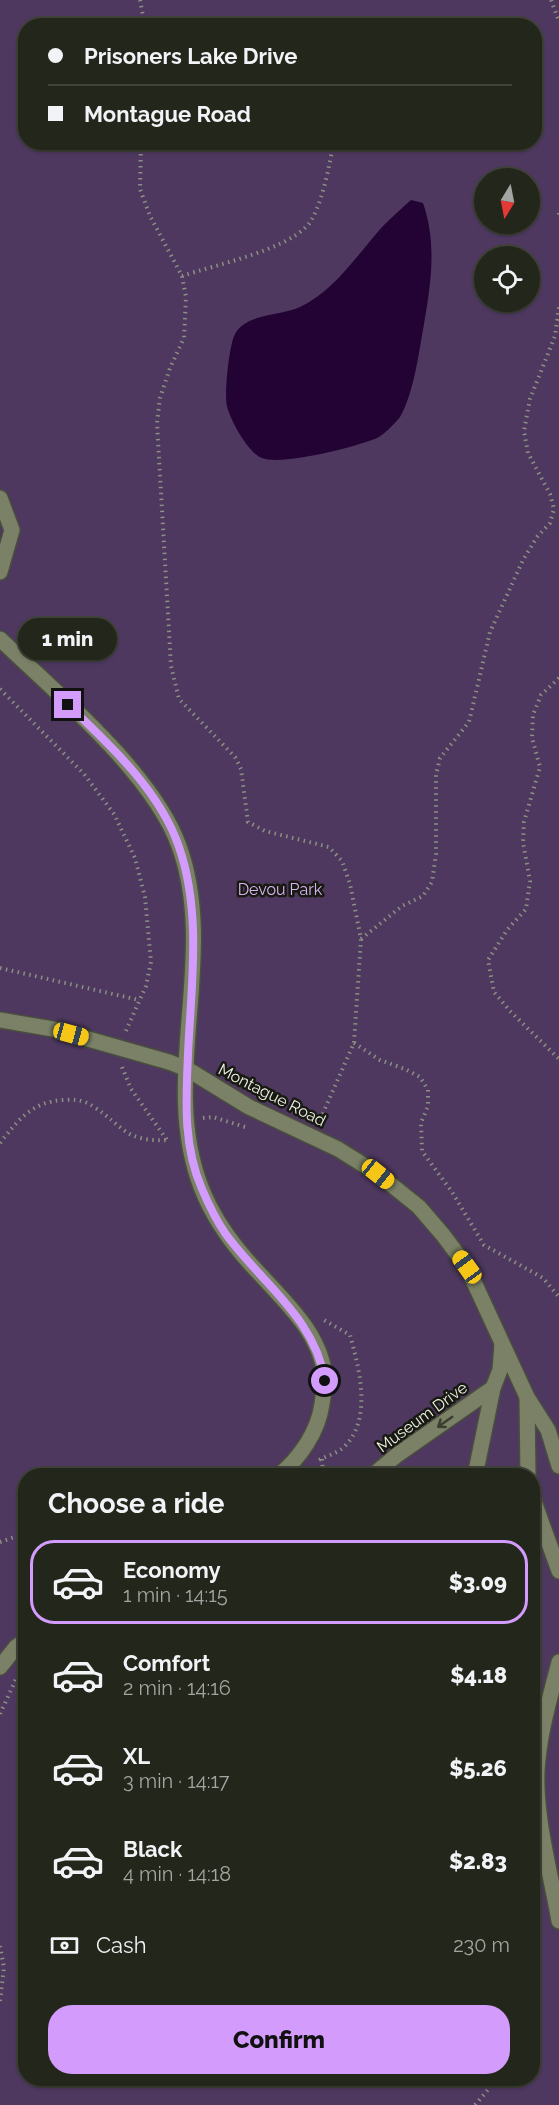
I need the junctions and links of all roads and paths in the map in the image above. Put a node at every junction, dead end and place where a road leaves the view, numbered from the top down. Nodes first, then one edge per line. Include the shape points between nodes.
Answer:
1 (140, 0) edge
2 (551, 0) edge
3 (143, 18) edge
4 (559, 21) edge
5 (141, 150) edge
6 (332, 150) edge
7 (182, 276) junction
8 (559, 307) edge
9 (0, 498) edge
10 (0, 572) edge
11 (0, 639) edge
12 (559, 678) edge
13 (0, 689) edge
14 (361, 939) junction
15 (0, 968) edge
16 (139, 1000) junction
17 (0, 1020) edge
18 (124, 1035) dead end
19 (354, 1042) junction
20 (559, 1059) edge
21 (122, 1067) dead end
22 (187, 1069) junction
23 (198, 1119) dead end
24 (252, 1131) dead end
25 (304, 1132) junction
26 (0, 1143) edge
27 (559, 1297) edge
28 (502, 1344) junction
29 (493, 1388) junction
30 (527, 1397) junction
31 (322, 1458) dead end
32 (559, 1466) edge
33 (288, 1468) edge
34 (323, 1468) edge
35 (382, 1468) edge
36 (477, 1468) edge
37 (528, 1468) edge
38 (540, 1518) edge
39 (18, 1536) edge
40 (0, 1542) edge
41 (559, 1571) edge
42 (18, 1646) edge
43 (559, 1662) edge
44 (0, 1667) edge
45 (17, 1676) dead end
46 (0, 1714) edge
47 (540, 1741) edge
48 (540, 1845) edge
49 (559, 1921) edge
50 (0, 1946) edge
51 (0, 2001) edge
52 (491, 2086) edge
53 (475, 2105) edge

1 - 3 path
2 - 4 path
5 - 7 path via 140,189
6 - 7 path via 326,182 308,226 278,245
7 - 14 path via 186,297 184,338 160,398 157,423 171,666 179,699 235,757 241,770 248,822 265,831 329,847 342,861
8 - 14 path via 555,336 530,399 524,431 528,453 550,494 554,509 550,523 523,560 490,632 469,722 440,758 432,882 423,896 402,906
9 - 10 street via 12,530
11 - 22 street via 142,783 179,846 193,925
12 - 20 path via 541,695 533,715 532,738 540,767 524,822 523,842 530,881 526,909 488,960 494,992
13 - 16 path via 84,774 114,814 135,858 145,897 151,962
14 - 19 path
15 - 16 path
16 - 18 path
17 - 22 street, Montague Road via 53,1029
19 - 25 path via 323,1113
19 - 27 path via 380,1060 420,1077 428,1090 428,1106 421,1123 422,1150 484,1245 543,1278
21 - 26 path via 131,1089 167,1140 129,1135 95,1107 70,1099 34,1107
22 - 25 street, Montague Road via 231,1098
22 - 33 street via 187,1133 201,1188 224,1232 309,1332 322,1362 325,1381 320,1416 308,1442
23 - 24 path via 213,1117
25 - 28 street, Montague Road via 378,1174 419,1208 467,1267
28 - 29 street via 500,1370
28 - 30 street, Montague Road
29 -> 35 street, Museum Drive
29 - 36 street
30 - 32 street, Montague Road via 548,1430
30 - 37 street
31 - 34 path
38 - 41 street
39 - 40 path
42 - 44 street
43 - 47 street
45 - 46 path
48 - 49 street
50 - 51 path via 4,1968
52 - 53 path

